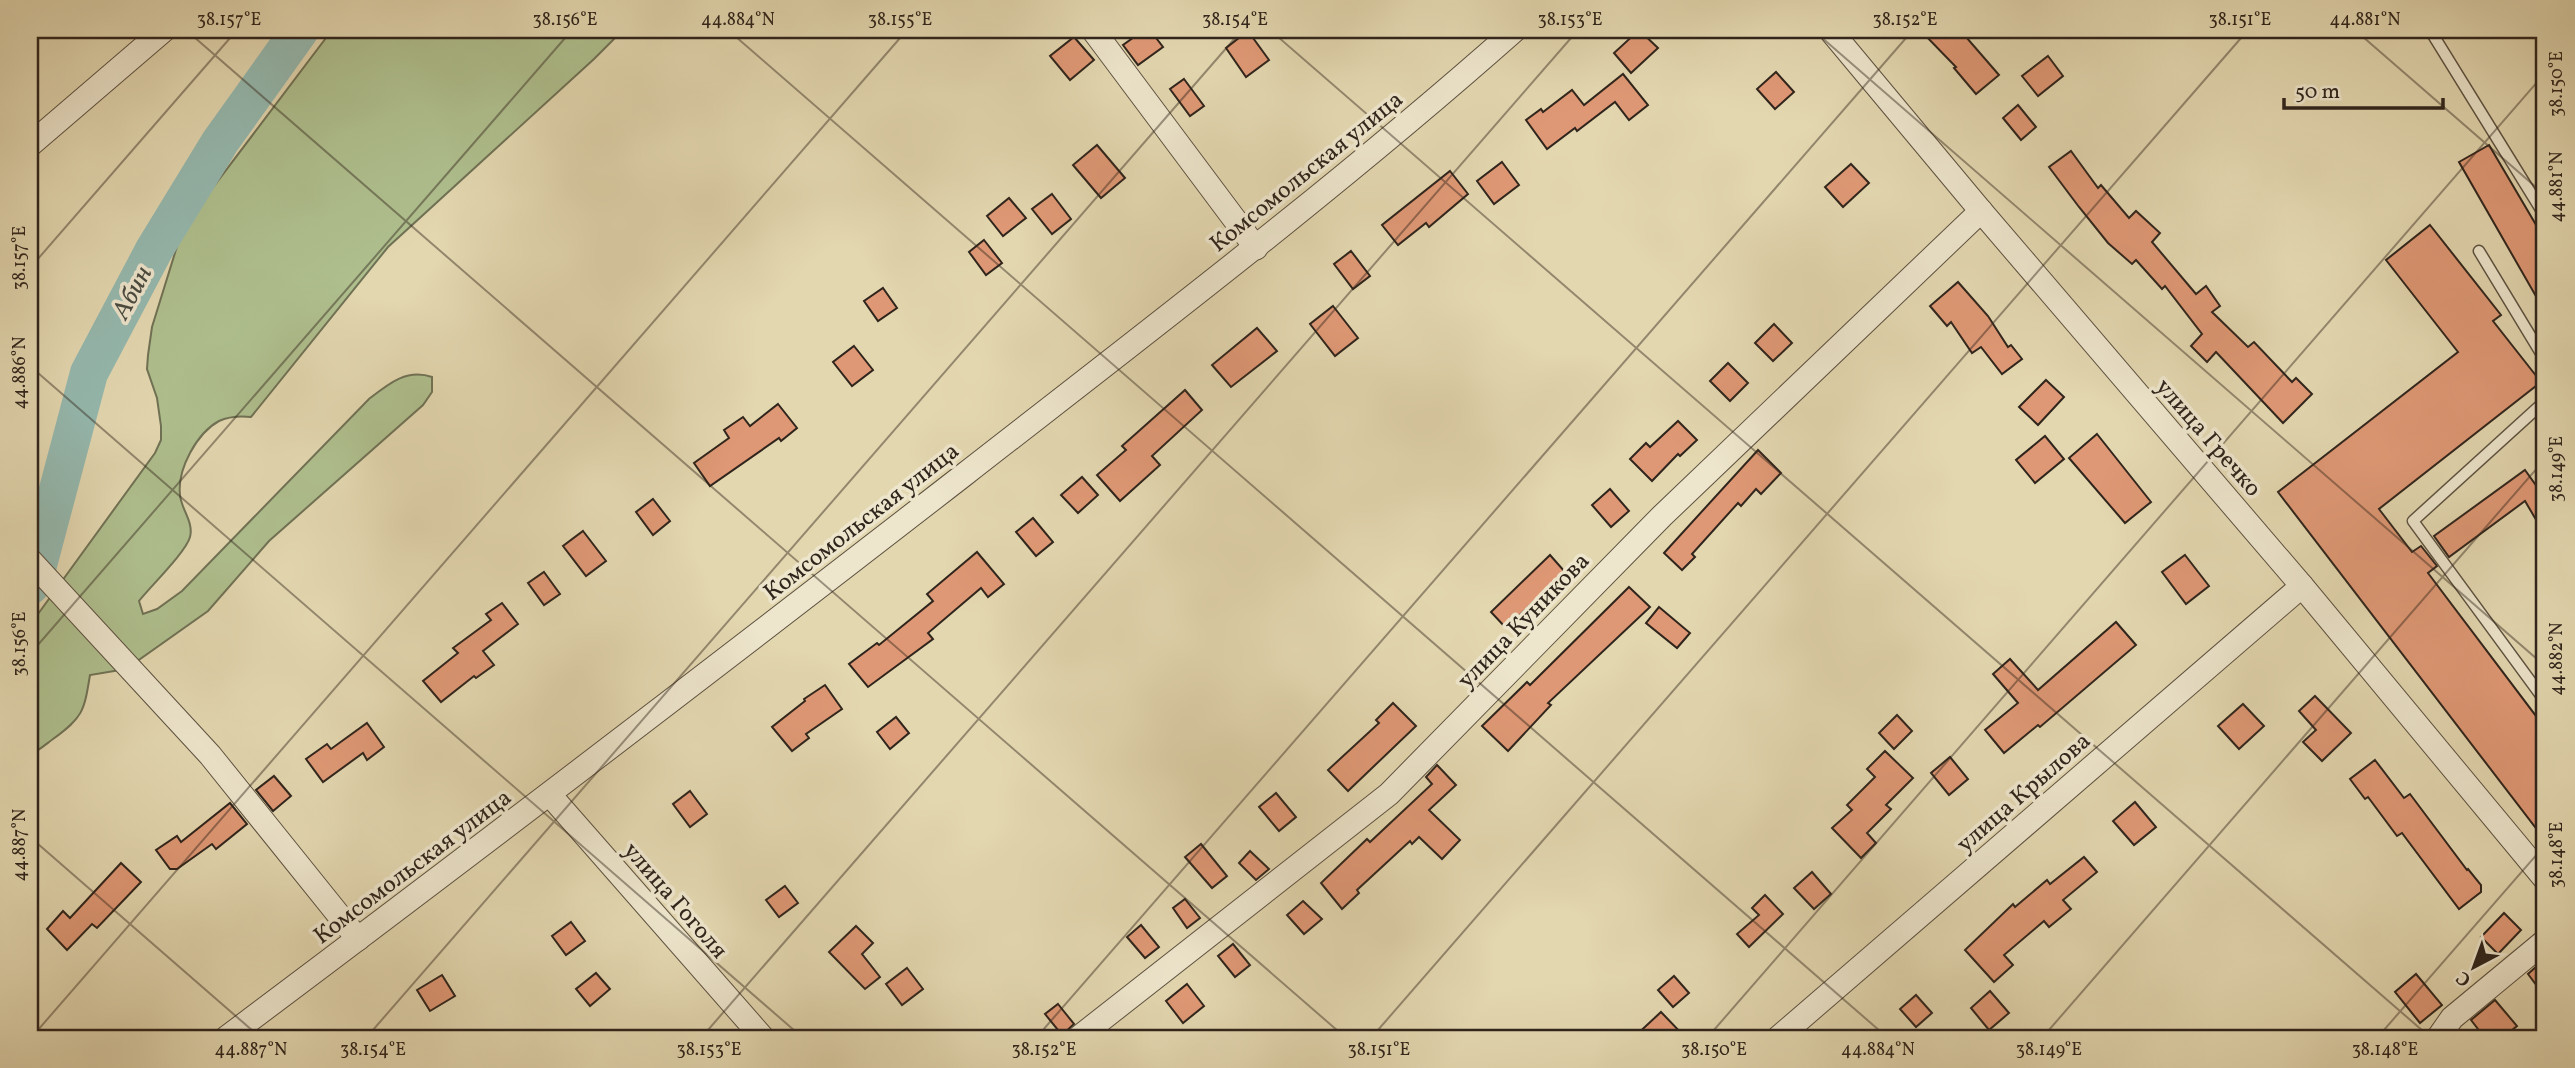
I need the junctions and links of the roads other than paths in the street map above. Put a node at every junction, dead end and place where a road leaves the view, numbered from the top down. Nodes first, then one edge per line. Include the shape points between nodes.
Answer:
1 (164, 30) edge
2 (1093, 30) edge
3 (1515, 30) edge
4 (1830, 30) edge
5 (2430, 30) edge
6 (30, 145) edge
7 (1981, 211) junction
8 (2545, 216) edge
9 (1256, 247) junction
10 (2479, 251) dead end
11 (2545, 359) edge
12 (2545, 401) edge
13 (30, 559) edge
14 (2302, 586) junction
15 (2545, 701) edge
16 (550, 796) junction
17 (2545, 879) edge
18 (358, 939) junction
19 (2545, 941) edge
20 (226, 1038) edge
21 (763, 1038) edge
22 (1078, 1038) edge
23 (1778, 1038) edge
24 (2438, 1038) edge

1 - 6 street
2 - 9 street
3 - 9 street, Комсомольская улица
4 - 7 street, улица Гречко
5 - 8 lane
7 - 14 street, улица Гречко
7 - 22 street, улица Куникова via 1662,516 1389,794
9 - 16 street, Комсомольская улица
10 - 11 lane
12 - 15 lane via 2413,521
13 - 18 street via 210,755
14 - 17 street, улица Гречко
14 - 23 street, улица Крылова
16 - 18 street, Комсомольская улица
16 - 21 street, улица Гоголя
18 - 20 street, Комсомольская улица
19 - 24 street via 2452,1018

